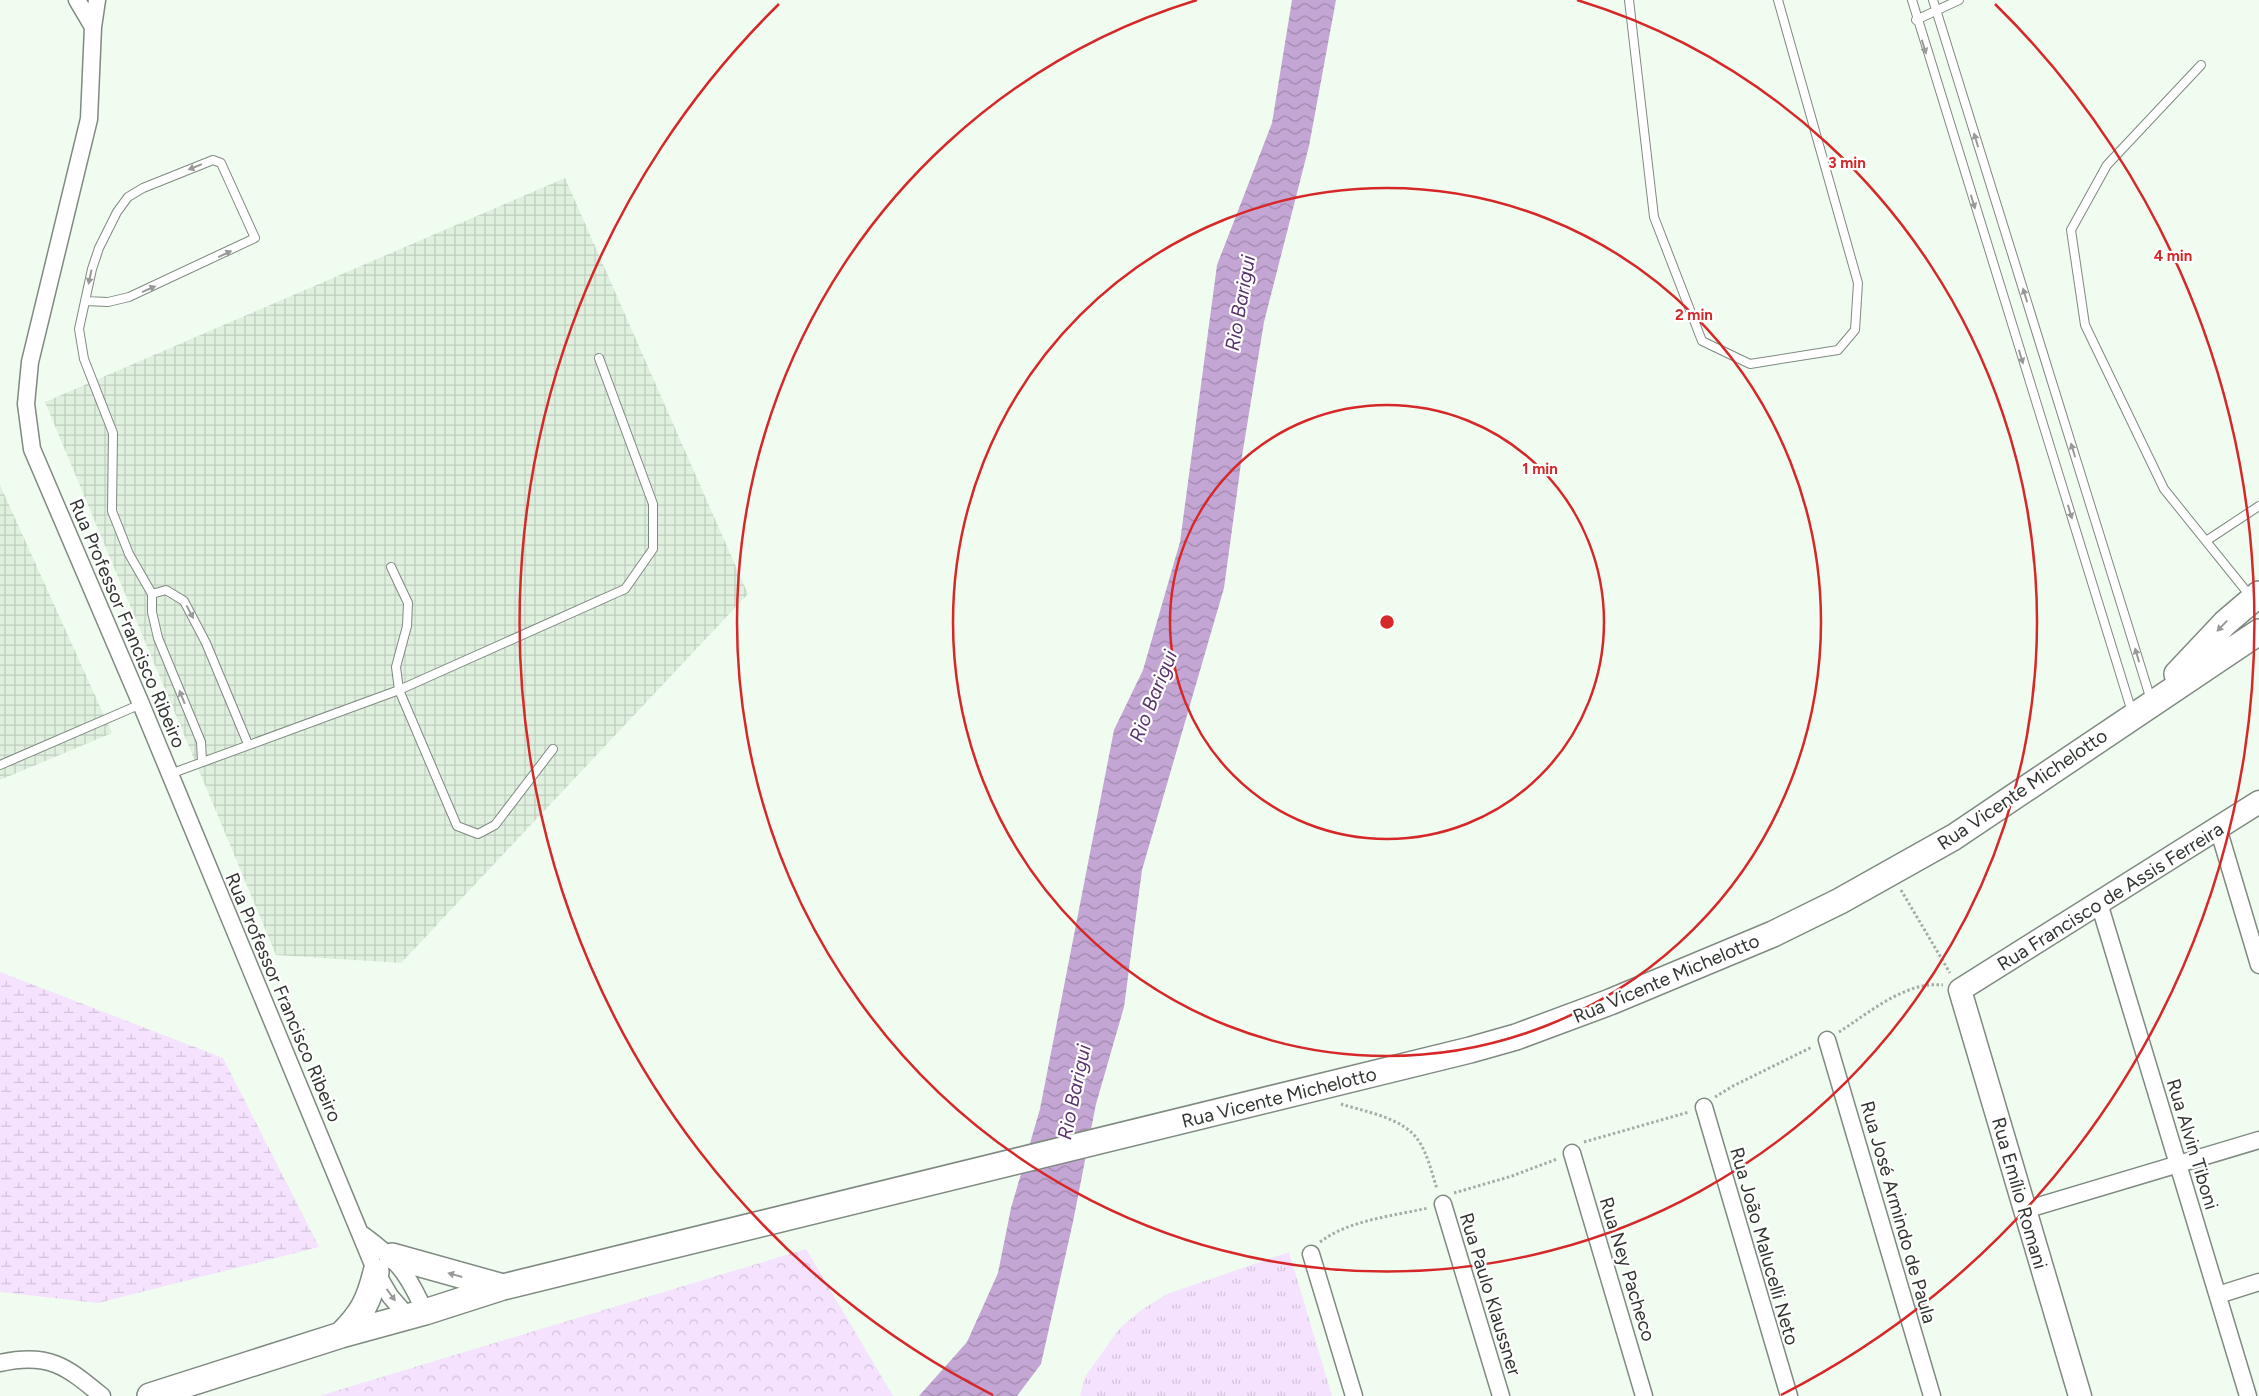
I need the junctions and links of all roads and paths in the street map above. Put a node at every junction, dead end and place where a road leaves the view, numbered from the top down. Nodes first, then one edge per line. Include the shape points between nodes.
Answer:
1 (76, 0) edge
2 (97, 0) edge
3 (1629, 0) edge
4 (1778, 0) edge
5 (1912, 0) edge
6 (1933, 0) edge
7 (1959, 0) edge
8 (1936, 10) junction
9 (1916, 20) junction
10 (94, 27) junction
11 (2201, 65) dead end
12 (85, 301) junction
13 (599, 358) dead end
14 (2259, 506) edge
15 (2206, 541) junction
16 (391, 567) dead end
17 (152, 594) junction
18 (2256, 596) edge
19 (2259, 632) edge
20 (398, 690) junction
21 (141, 704) junction
22 (2142, 709) junction
23 (248, 744) junction
24 (553, 749) dead end
25 (202, 761) junction
26 (0, 765) edge
27 (170, 774) junction
28 (2259, 802) edge
29 (2218, 828) junction
30 (1892, 874) junction
31 (2100, 903) junction
32 (2259, 965) edge
33 (1960, 990) junction
34 (1827, 1040) junction
35 (1339, 1103) dead end
36 (1704, 1107) junction
37 (2259, 1140) edge
38 (1572, 1154) junction
39 (2178, 1164) junction
40 (1443, 1204) junction
41 (2025, 1210) junction
42 (1311, 1254) joint
43 (384, 1264) junction
44 (2259, 1282) edge
45 (502, 1287) junction
46 (2218, 1295) junction
47 (417, 1314) junction
48 (341, 1335) junction
49 (0, 1363) edge
50 (102, 1396) edge
51 (150, 1396) edge
52 (1354, 1396) edge
53 (1501, 1396) edge
54 (1644, 1396) edge
55 (1789, 1396) edge
56 (1932, 1396) edge
57 (2080, 1396) edge
58 (2248, 1396) edge

1 - 10 street
2 - 10 street, Rua Professor Francisco Ribeiro
3 - 4 lane via 1654,218 1702,341 1750,364 1838,350 1854,330 1858,282
5 - 9 lane
6 - 8 lane
7 - 8 lane
8 - 9 lane
22 -> 8 lane
9 -> 22 lane
10 - 21 street, Rua Professor Francisco Ribeiro via 90,119 30,362 26,404 32,449
11 - 15 lane via 2107,165 2071,230 2085,324 2164,489
12 -> 12 lane via 108,302 129,298 255,238 221,163 213,160 128,197 99,248
12 - 17 lane via 79,329 84,359 113,433 112,511 129,554
13 - 20 lane via 653,504 653,549 625,589
14 - 15 lane
15 - 18 lane
16 - 20 lane via 408,603 407,626 396,667
17 -> 23 lane via 166,590 184,601 206,643
25 -> 17 lane via 200,742 158,638
18 -> 22 main road, Rua Vicente Michelotto via 2225,622
19 - 22 main road, Rua Vicente Michelotto
20 - 23 lane
20 - 24 lane via 457,826 478,834 495,825
21 - 26 lane
21 - 27 street, Rua Professor Francisco Ribeiro
22 - 30 main road, Rua Vicente Michelotto via 2017,796
23 - 25 lane
25 - 27 lane
27 - 43 street, Rua Professor Francisco Ribeiro via 363,1235
28 - 29 street, Rua Francisco de Assis Ferreira
29 - 31 street, Rua Francisco de Assis Ferreira
29 - 32 street
30 - 33 path
30 - 45 main road, Rua Vicente Michelotto via 1773,934 1524,1034 1470,1050
31 - 33 street, Rua Francisco de Assis Ferreira
31 - 39 street, Rua Alvin Tiboni
33 - 34 path via 1936,984 1895,996
33 - 41 street, Rua Emílio Romani
34 - 36 path via 1733,1086
34 - 56 street, Rua José Armindo de Paula
35 - 40 path via 1412,1132 1426,1158
36 - 38 path via 1588,1140
36 - 55 street, Rua João Malucelli Neto
37 - 39 street
38 - 40 path via 1458,1191
38 - 54 street, Rua Ney Pacheco
39 - 41 street
39 - 46 street, Rua Alvin Tiboni
40 - 42 path via 1382,1218 1327,1236 1316,1244
40 - 53 street, Rua Paulo Klaussner
41 - 57 street, Rua Emílio Romani
42 - 52 street
45 -> 43 main road
43 -> 47 street, Rua Professor Francisco Ribeiro via 390,1296
43 - 47 street, Rua Professor Francisco Ribeiro via 412,1282
43 - 48 main road via 362,1310
44 - 46 street
45 - 47 main road, Rua Vicente Michelotto
46 - 58 street, Rua Alvin Tiboni
47 - 48 main road, Rua Vicente Michelotto
48 - 51 main road, Rua Vicente Michelotto
49 - 50 street via 23,1358 56,1363

